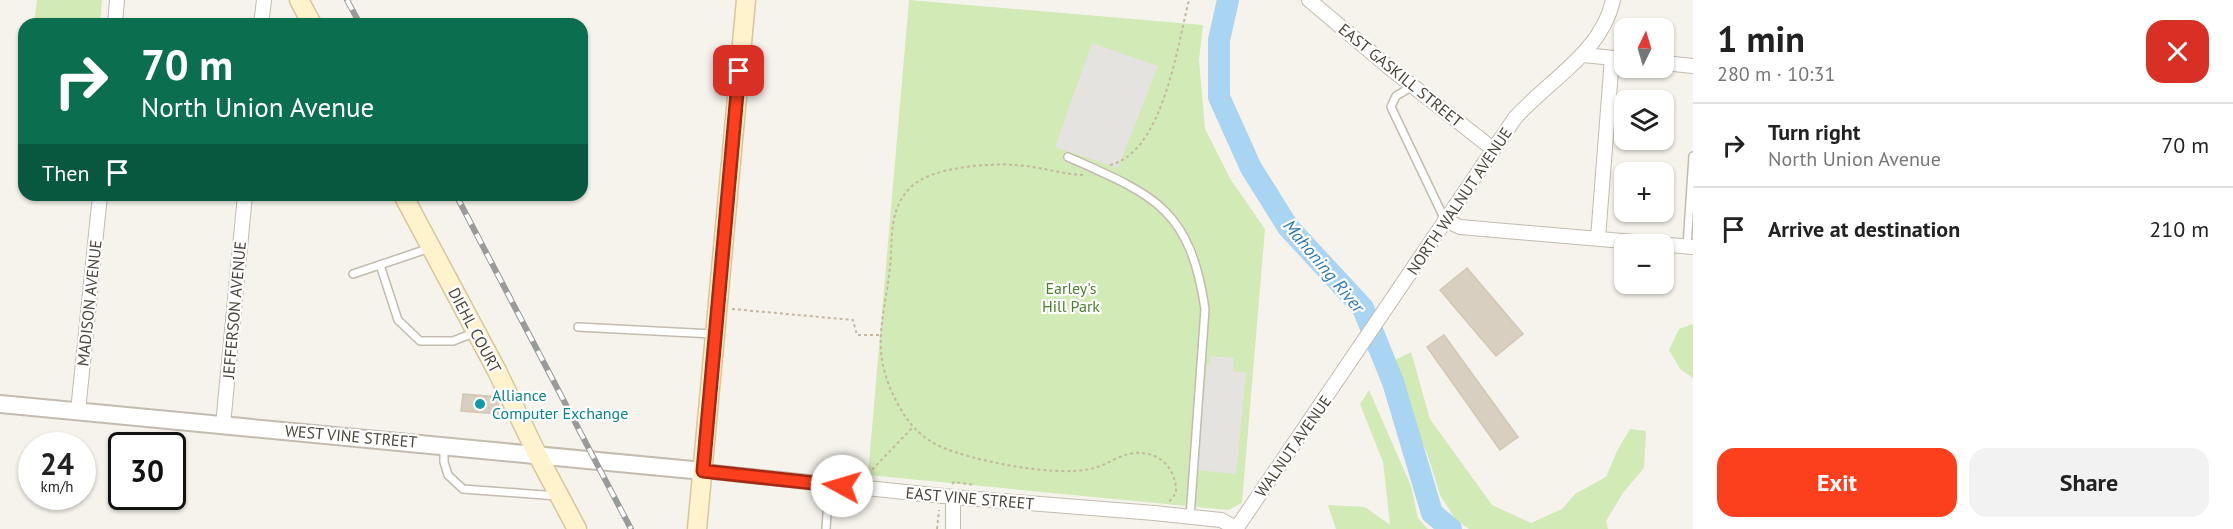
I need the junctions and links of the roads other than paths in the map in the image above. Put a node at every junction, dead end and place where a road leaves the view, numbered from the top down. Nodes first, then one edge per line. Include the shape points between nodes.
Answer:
1 (117, 0) edge
2 (264, 0) edge
3 (299, 0) edge
4 (746, 0) edge
5 (1309, 0) edge
6 (1613, 0) edge
7 (116, 18) edge
8 (262, 18) edge
9 (309, 18) edge
10 (1583, 54) junction
11 (1614, 58) edge
12 (1674, 64) edge
13 (1693, 66) edge
14 (1616, 78) edge
15 (1413, 86) junction
16 (1493, 149) junction
17 (1693, 156) edge
18 (1068, 157) dead end
19 (99, 201) edge
20 (244, 201) edge
21 (406, 201) edge
22 (1445, 220) junction
23 (1598, 238) junction
24 (1690, 246) edge
25 (430, 247) junction
26 (380, 265) junction
27 (353, 274) dead end
28 (578, 327) dead end
29 (476, 332) junction
30 (715, 334) junction
31 (1351, 363) joint
32 (0, 404) edge
33 (78, 411) junction
34 (223, 424) junction
35 (444, 445) junction
36 (537, 454) junction
37 (703, 471) junction
38 (829, 484) junction
39 (560, 496) junction
40 (953, 497) junction
41 (1190, 517) junction
42 (578, 529) edge
43 (697, 529) edge
44 (826, 529) edge
45 (953, 529) edge
46 (1236, 529) edge

1 - 7 street
2 - 8 street
3 - 9 main road
4 - 30 main road
5 - 15 street, EAST GASKILL STREET
6 - 10 street, NORTH WALNUT AVENUE via 1604,26
10 - 11 street
10 - 16 street, NORTH WALNUT AVENUE via 1536,95
12 - 13 street
14 - 23 street
15 - 16 street, EAST GASKILL STREET
15 - 22 lane via 1396,96 1391,107
16 - 22 street, NORTH WALNUT AVENUE
17 - 24 lane
18 - 41 lane via 1130,184 1169,212 1188,241 1200,276 1206,309
19 - 33 street, MADISON AVENUE
20 - 34 street, JEFFERSON AVENUE
21 - 25 main road, DIEHL COURT
22 - 23 street via 1460,227
22 - 31 street, NORTH WALNUT AVENUE
23 - 24 street
25 - 26 lane
25 - 29 main road, DIEHL COURT
26 - 27 lane
26 - 29 lane via 398,320 420,341 453,341
28 - 30 lane
29 - 36 main road, DIEHL COURT
30 - 37 main road
31 - 46 street, WALNUT AVENUE
32 - 33 street, WEST VINE STREET
33 - 34 street, WEST VINE STREET
34 - 35 street, WEST VINE STREET
35 - 36 street, WEST VINE STREET
35 - 39 lane via 448,475 462,489
36 - 37 street, WEST VINE STREET
36 - 39 main road, DIEHL COURT
37 - 38 street, EAST VINE STREET
37 - 43 main road
38 - 40 street, EAST VINE STREET
38 - 44 lane
39 - 42 main road, DIEHL COURT
40 - 41 street, EAST VINE STREET
40 - 45 street
41 - 46 street, EAST VINE STREET via 1221,520

